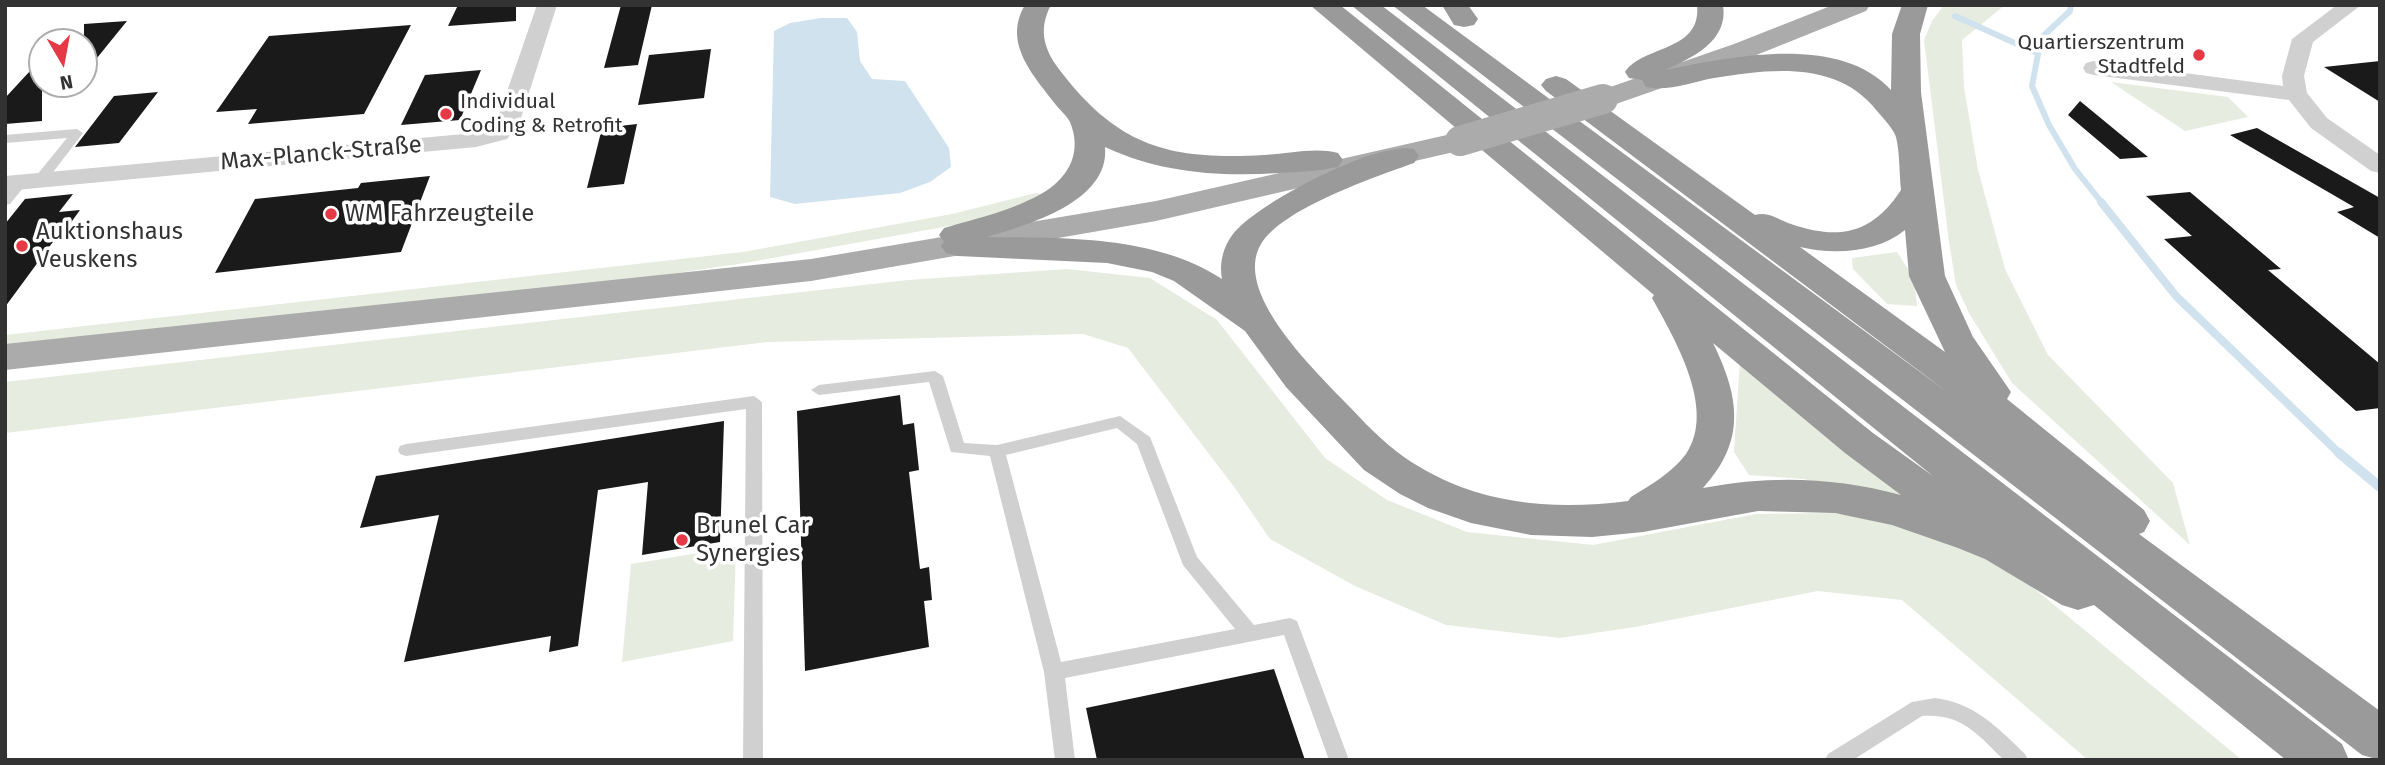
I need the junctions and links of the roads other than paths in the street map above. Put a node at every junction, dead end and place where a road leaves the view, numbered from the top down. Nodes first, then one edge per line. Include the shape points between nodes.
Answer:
1 (547, 5) edge
2 (1038, 5) edge
3 (1405, 5) edge
4 (1710, 5) edge
5 (1816, 5) edge
6 (1857, 5) edge
7 (1915, 5) edge
8 (2351, 5) edge
9 (1335, 9) edge
10 (1455, 10) edge
11 (2094, 68) dead end
12 (1648, 77) junction
13 (2295, 94) junction
14 (1084, 118) junction
15 (1911, 134) junction
16 (1453, 135) junction
17 (5, 139) edge
18 (1403, 156) junction
19 (1327, 160) junction
20 (2380, 166) edge
21 (1694, 186) junction
22 (17, 187) edge
23 (1917, 190) junction
24 (957, 241) junction
25 (1660, 281) junction
26 (1257, 322) junction
27 (5, 358) edge
28 (819, 390) dead end
29 (2014, 426) junction
30 (407, 450) dead end
31 (997, 451) junction
32 (1626, 518) junction
33 (2000, 547) junction
34 (1250, 634) junction
35 (2248, 642) junction
36 (2193, 657) junction
37 (1054, 672) junction
38 (2380, 740) edge
39 (753, 760) edge
40 (1065, 760) edge
41 (1339, 760) edge
42 (1835, 760) edge
43 (2018, 760) edge
44 (2323, 760) edge

1 - 22 street, Max-Planck-Straße via 508,124 499,134
2 - 14 highway via 1028,24 1035,55
3 - 35 highway
4 - 12 highway via 1711,27
5 - 12 main road
6 - 12 main road
7 - 15 highway via 1906,34
8 - 13 street via 2303,39 2292,76
9 - 25 highway
9 - 36 highway
10 - 21 highway
11 - 13 street
12 - 15 highway via 1766,62 1809,64 1859,79
12 - 16 main road, bridge
13 - 20 street via 2319,123
14 - 19 highway via 1137,151 1170,161 1216,167
14 - 24 highway via 1091,154 1086,171 1070,190
15 - 23 highway
16 - 18 main road
16 - 19 main road
17 - 22 lane via 77,133
18 - 24 main road via 1156,211
18 - 26 highway via 1301,199 1264,221 1243,242 1237,274
19 - 24 main road
21 - 23 highway via 1773,229 1848,241 1888,228
21 - 29 highway
23 - 29 highway via 1927,276 1936,299 1956,340
24 - 26 highway via 1151,260 1185,272
24 - 27 main road via 811,270
25 - 32 highway via 1710,376 1715,440 1690,479
25 - 33 highway via 1859,443
26 - 32 highway via 1352,436 1427,490 1514,518 1566,523
28 - 31 lane via 935,376 957,448
29 - 35 highway via 2164,551
30 - 39 lane via 754,402
31 - 34 lane via 1120,422 1144,441 1189,560
31 - 37 lane
32 - 33 highway via 1744,497 1809,496 1909,513
33 - 36 highway
34 - 37 lane
34 - 41 lane via 1290,626
35 - 38 highway
36 - 44 highway
37 - 40 lane
42 - 43 lane via 1919,708 1933,706 1972,717

